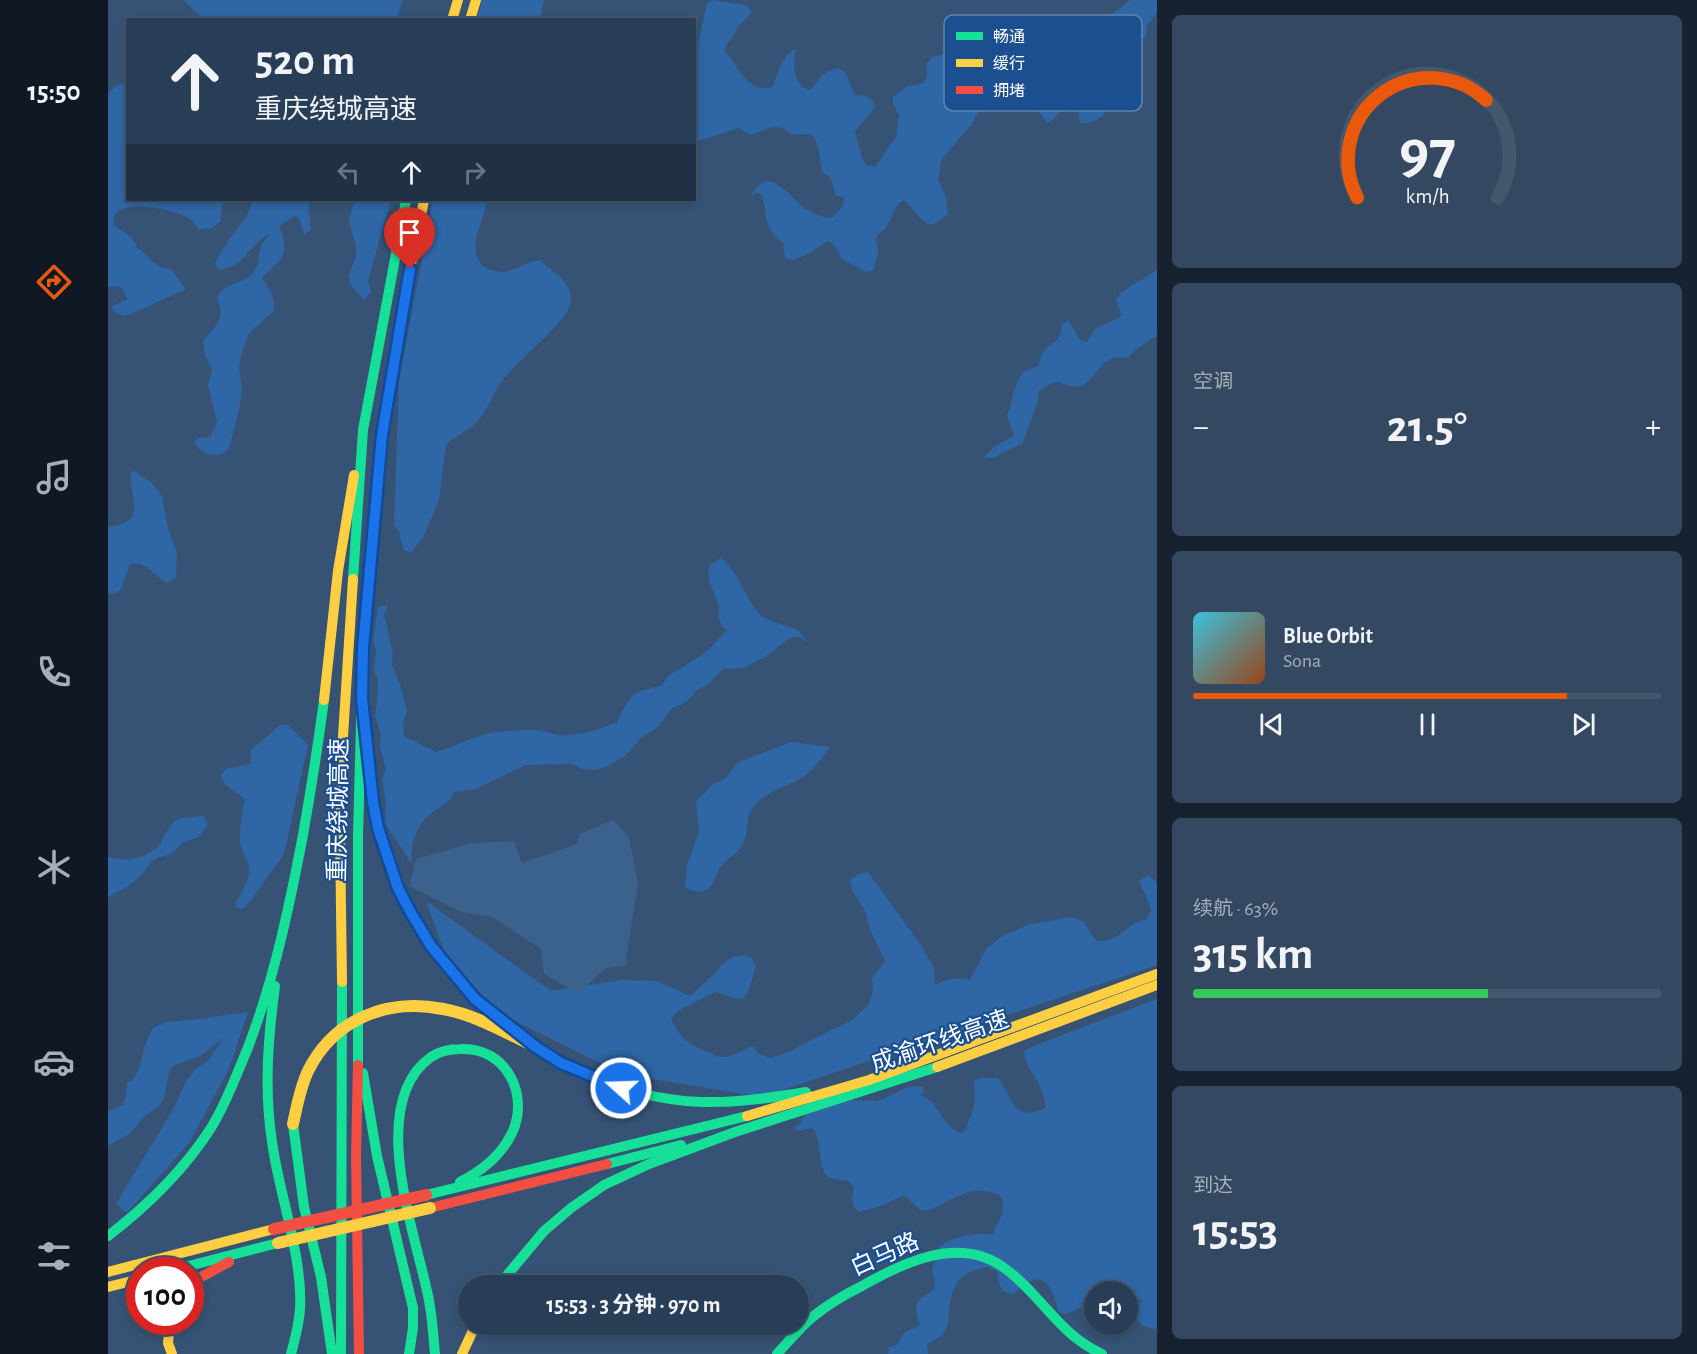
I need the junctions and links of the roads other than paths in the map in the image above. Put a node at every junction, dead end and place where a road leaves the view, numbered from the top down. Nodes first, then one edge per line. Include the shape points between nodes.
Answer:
1 (458, 0) edge
2 (476, 0) edge
3 (453, 18) edge
4 (471, 18) edge
5 (406, 201) edge
6 (424, 201) edge
7 (363, 430) junction
8 (362, 699) junction
9 (278, 955) junction
10 (1157, 974) edge
11 (1157, 985) edge
12 (358, 1047) junction
13 (536, 1047) junction
14 (869, 1080) junction
15 (735, 1132) junction
16 (426, 1195) junction
17 (108, 1236) edge
18 (264, 1247) junction
19 (204, 1262) edge
20 (108, 1272) edge
21 (204, 1274) edge
22 (507, 1275) edge
23 (126, 1282) edge
24 (108, 1287) edge
25 (169, 1335) edge
26 (471, 1335) edge
27 (172, 1354) edge
28 (291, 1354) edge
29 (332, 1354) edge
30 (341, 1354) edge
31 (360, 1354) edge
32 (409, 1354) edge
33 (435, 1354) edge
34 (462, 1354) edge
35 (777, 1354) edge
36 (1102, 1354) edge

1 - 3 main road
2 - 4 main road
5 - 7 main road, 重庆绕城高速
6 - 8 main road, 重庆绕城高速 via 382,435
7 - 9 main road via 335,586 320,733
7 - 30 main road, 重庆绕城高速 via 340,836
8 - 12 main road, 重庆绕城高速
8 - 13 main road, bridge via 373,802 398,888 451,973 475,999
9 - 17 main road via 256,1027 228,1097 204,1138 159,1192
9 - 28 main road via 267,1061 268,1097 276,1169 301,1290 301,1316
10 - 14 main road, 成渝环线高速
11 - 15 main road, 成渝环线高速 via 941,1066
12 - 31 main road, 重庆绕城高速
12 - 32 main road via 377,1156 413,1308
13 - 14 main road via 561,1063 621,1088 702,1102 772,1098
13 - 29 main road, bridge via 480,1021 422,1005 398,1006 351,1022 317,1055 302,1083 293,1125
14 - 16 main road via 731,1121
15 - 18 main road, bridge
15 - 22 main road via 604,1185 544,1231
16 - 20 main road, bridge
16 - 33 main road via 470,1178 505,1147 516,1125 519,1106 517,1087 496,1058 465,1048 430,1057 409,1080 402,1102 400,1162 406,1209 426,1285
18 - 19 main road
18 - 21 main road
23 - 24 main road
25 - 27 main road
26 - 34 main road
35 - 36 main road, 白马路 via 822,1309 887,1271 920,1257 960,1252 987,1255 1005,1267 1069,1334

